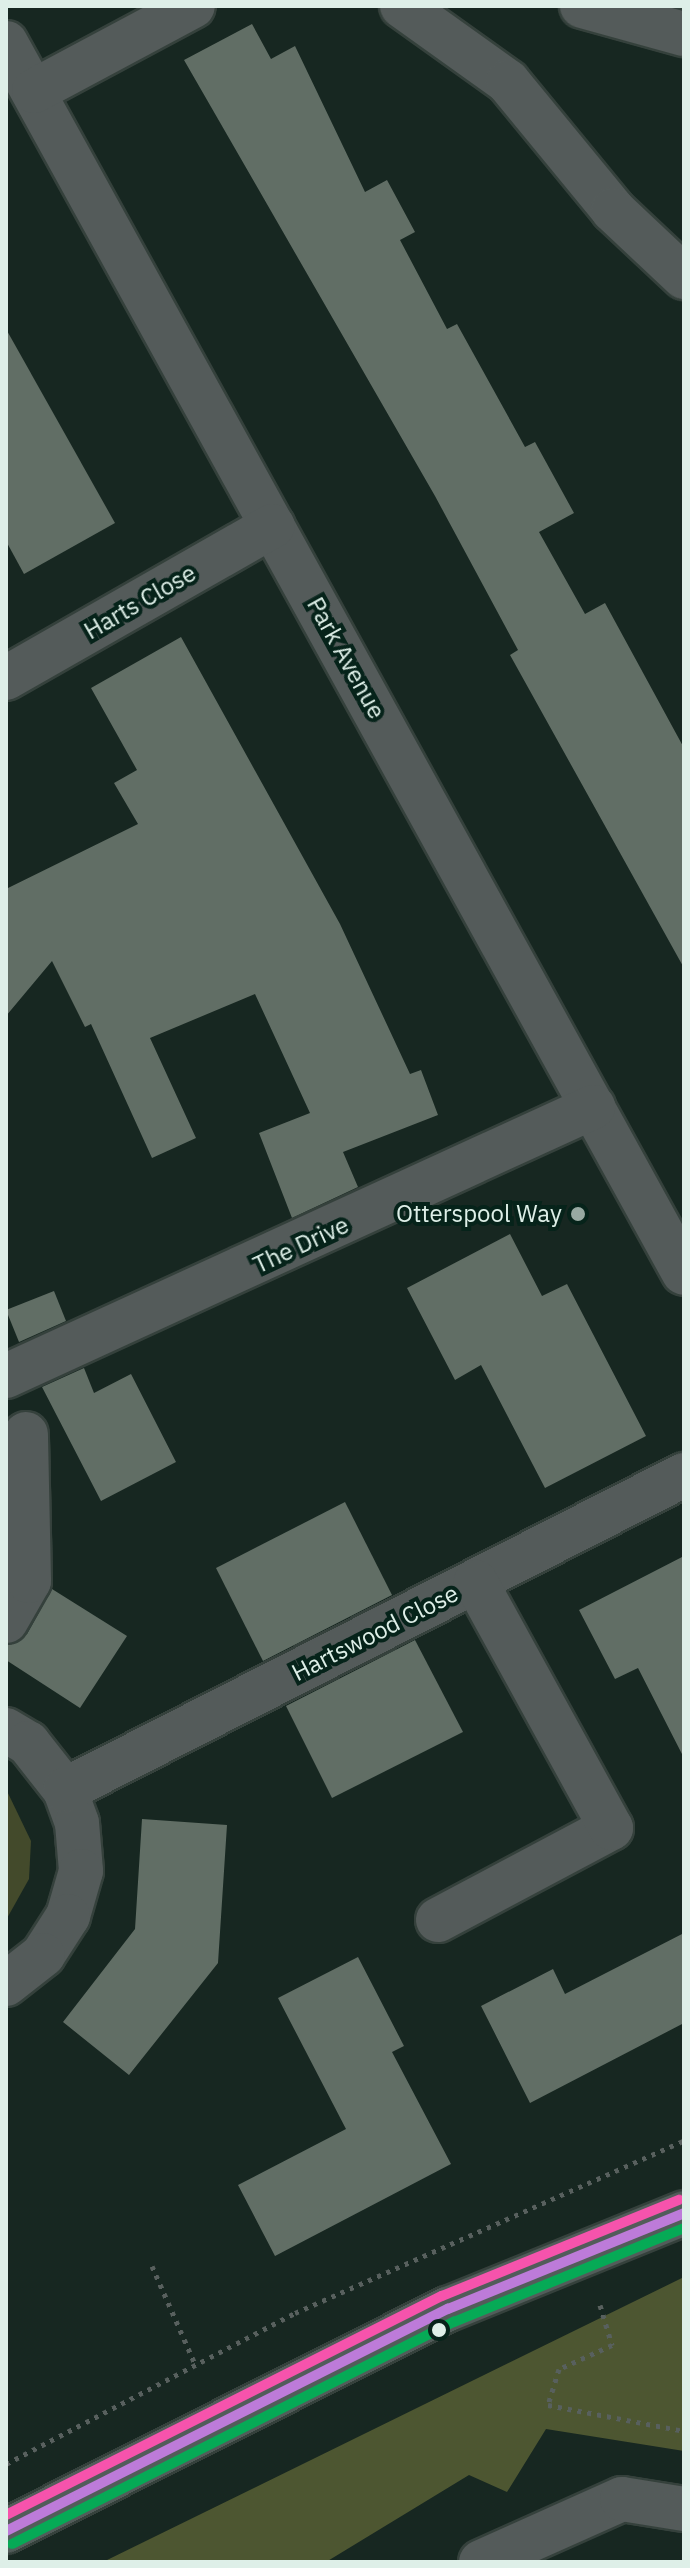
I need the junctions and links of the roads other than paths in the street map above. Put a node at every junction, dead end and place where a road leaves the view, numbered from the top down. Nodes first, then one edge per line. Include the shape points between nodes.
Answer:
1 (193, 6) edge
2 (402, 6) edge
3 (582, 6) edge
4 (684, 34) edge
5 (6, 43) edge
6 (34, 91) junction
7 (684, 277) edge
8 (273, 526) junction
9 (6, 678) edge
10 (593, 1107) junction
11 (684, 1273) edge
12 (6, 1376) edge
13 (26, 1434) dead end
14 (684, 1475) edge
15 (476, 1582) junction
16 (6, 1621) edge
17 (6, 1730) edge
18 (65, 1790) junction
19 (438, 1920) dead end
20 (6, 1984) edge
21 (684, 2213) edge
22 (684, 2509) edge
23 (6, 2531) edge
24 (481, 2562) edge

1 - 6 street
2 - 7 street via 508,82 613,210
3 - 4 street
5 - 6 street, Park Avenue
6 - 8 street, Park Avenue
8 - 9 street, Harts Close
8 - 10 street, Park Avenue
10 - 11 street, Park Avenue
10 - 12 street, The Drive
13 - 16 street via 29,1581
14 - 15 street, Hartswood Close
15 - 18 street, Hartswood Close
15 - 19 street via 611,1828
17 - 18 street via 28,1743
18 - 20 street via 77,1823 81,1871 68,1916 43,1955
21 - 23 main road via 448,2309
22 - 24 street via 622,2499 534,2533

